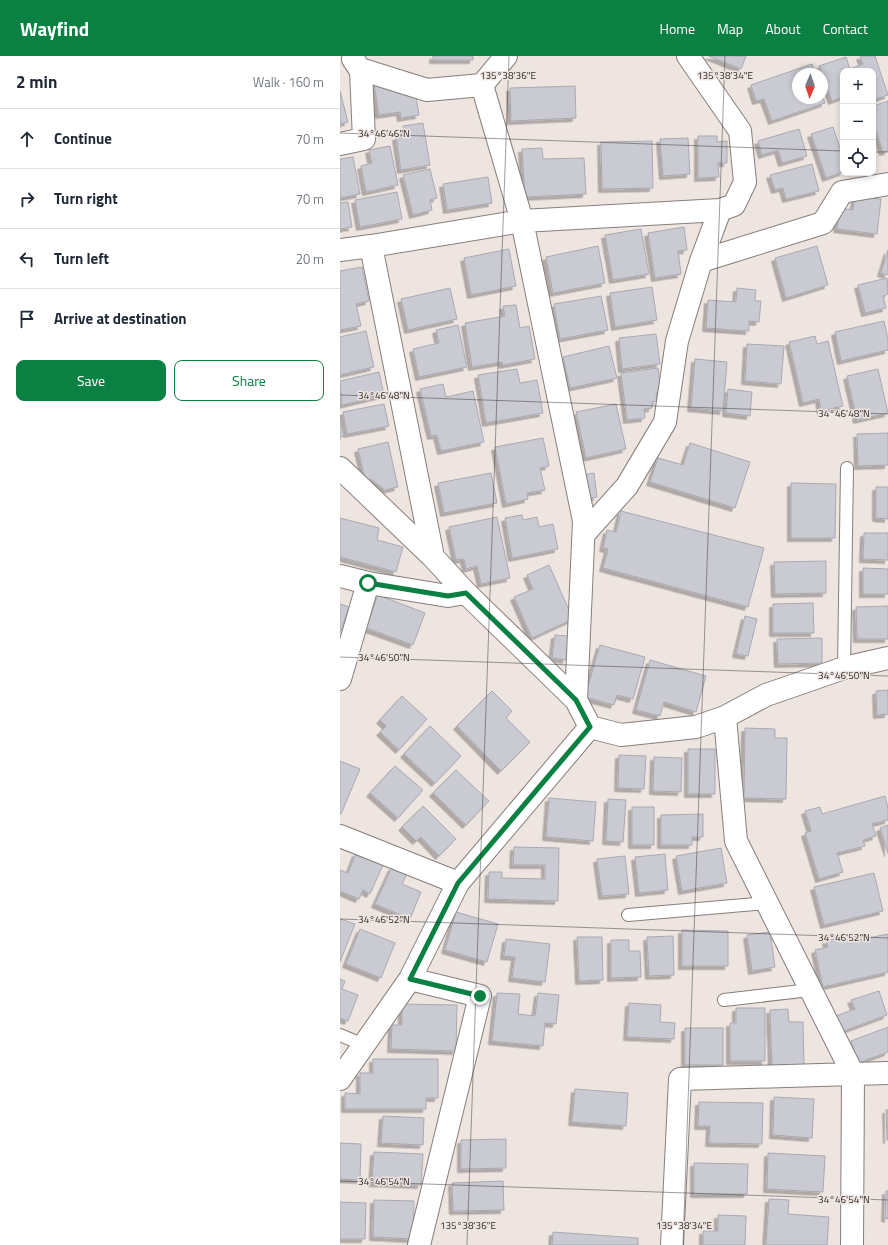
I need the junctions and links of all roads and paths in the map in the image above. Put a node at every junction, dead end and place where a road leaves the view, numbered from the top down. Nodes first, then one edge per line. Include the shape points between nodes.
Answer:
1 (506, 56) edge
2 (688, 56) edge
3 (356, 62) edge
4 (482, 85) junction
5 (340, 144) edge
6 (888, 184) edge
7 (720, 210) junction
8 (522, 221) junction
9 (371, 246) junction
10 (340, 250) edge
11 (701, 261) junction
12 (340, 468) edge
13 (847, 468) dead end
14 (584, 534) junction
15 (433, 557) junction
16 (340, 576) edge
17 (368, 583) junction
18 (466, 593) junction
19 (888, 658) edge
20 (844, 668) junction
21 (340, 679) edge
22 (576, 700) junction
23 (726, 717) junction
24 (590, 727) junction
25 (340, 836) edge
26 (458, 883) junction
27 (766, 903) junction
28 (628, 915) dead end
29 (410, 979) junction
30 (810, 990) junction
31 (724, 1000) dead end
32 (340, 1035) edge
33 (364, 1045) junction
34 (853, 1074) junction
35 (888, 1074) edge
36 (340, 1079) edge
37 (419, 1245) edge
38 (672, 1245) edge
39 (852, 1245) edge

1 - 4 street
2 - 7 street via 740,131 745,182 734,205
3 - 4 street via 427,90
3 - 5 street via 361,71 364,138
4 - 8 street
6 - 11 street via 842,192 823,223
7 - 8 street
7 - 11 street
8 - 9 street
8 - 14 street via 584,521
9 - 10 street
9 - 15 street
11 - 14 street via 677,341 665,422 627,486
12 - 15 street
13 - 20 lane
14 - 22 street
15 - 18 street
16 - 17 street
17 - 18 street via 448,596
17 - 21 street
18 - 22 street
19 - 20 street
20 - 23 street via 766,695
22 - 24 street
23 - 24 street via 696,727 621,735
23 - 27 street via 736,841
24 - 26 street
25 - 26 street
26 - 29 street
27 - 28 lane
27 - 30 street
29 - 33 street
29 - 37 street via 480,996
30 - 31 lane
30 - 34 street
32 - 33 lane
33 - 36 street
34 - 35 street
34 - 38 street via 680,1079
34 - 39 street

